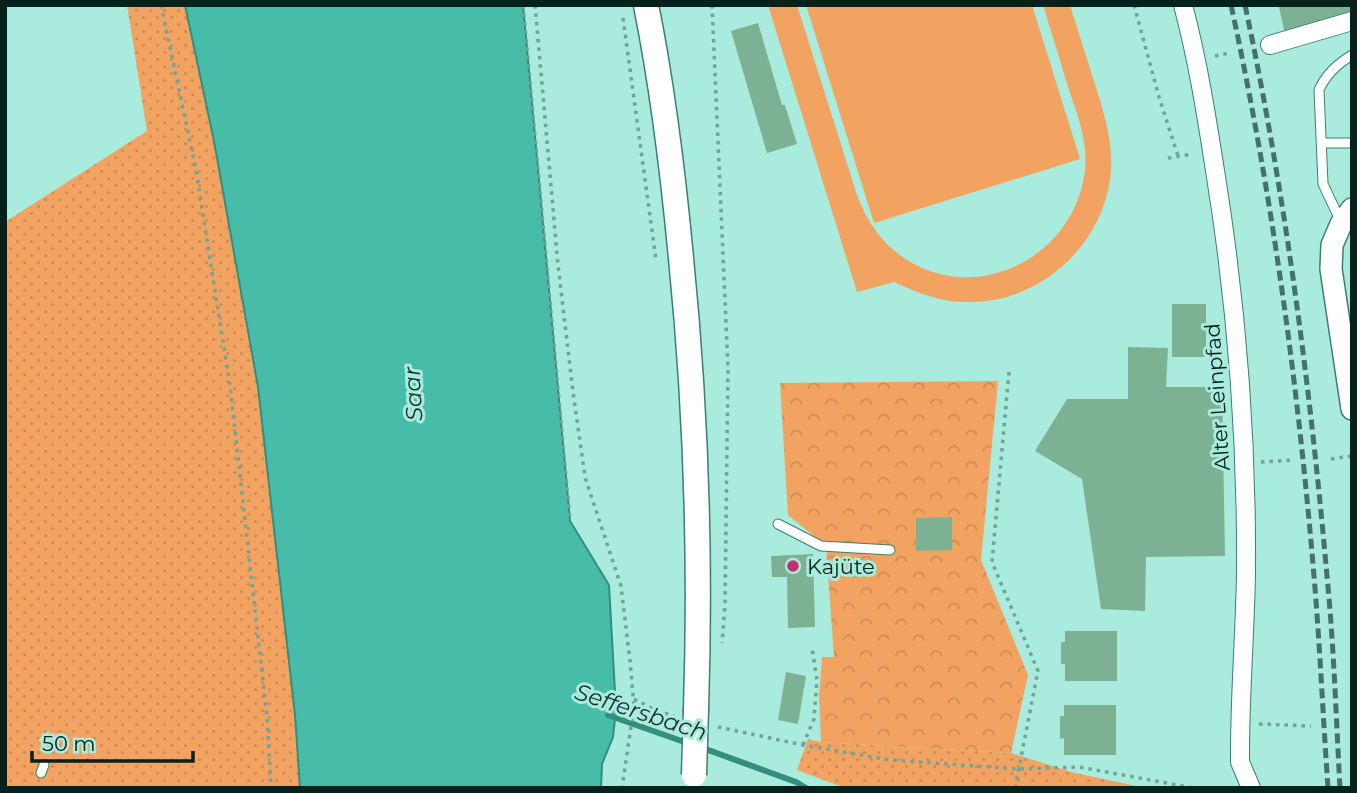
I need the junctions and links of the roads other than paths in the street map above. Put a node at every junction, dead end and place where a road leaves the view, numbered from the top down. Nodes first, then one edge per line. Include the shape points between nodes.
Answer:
1 (646, 5) edge
2 (1182, 5) edge
3 (1352, 21) edge
4 (1270, 45) dead end
5 (1352, 55) edge
6 (1321, 143) junction
7 (1352, 143) edge
8 (1347, 217) edge
9 (1352, 409) edge
10 (778, 524) dead end
11 (890, 550) dead end
12 (694, 782) edge
13 (1251, 788) edge

1 - 12 main road, bridge via 674,182 691,376 699,615
2 - 13 street, Alter Leinpfad via 1228,252 1241,395 1245,583 1240,762
3 - 4 street
5 - 6 lane via 1332,69 1319,90
6 - 7 lane
6 - 8 lane via 1323,184
8 - 9 street via 1332,245 1331,269
10 - 11 lane via 821,546

